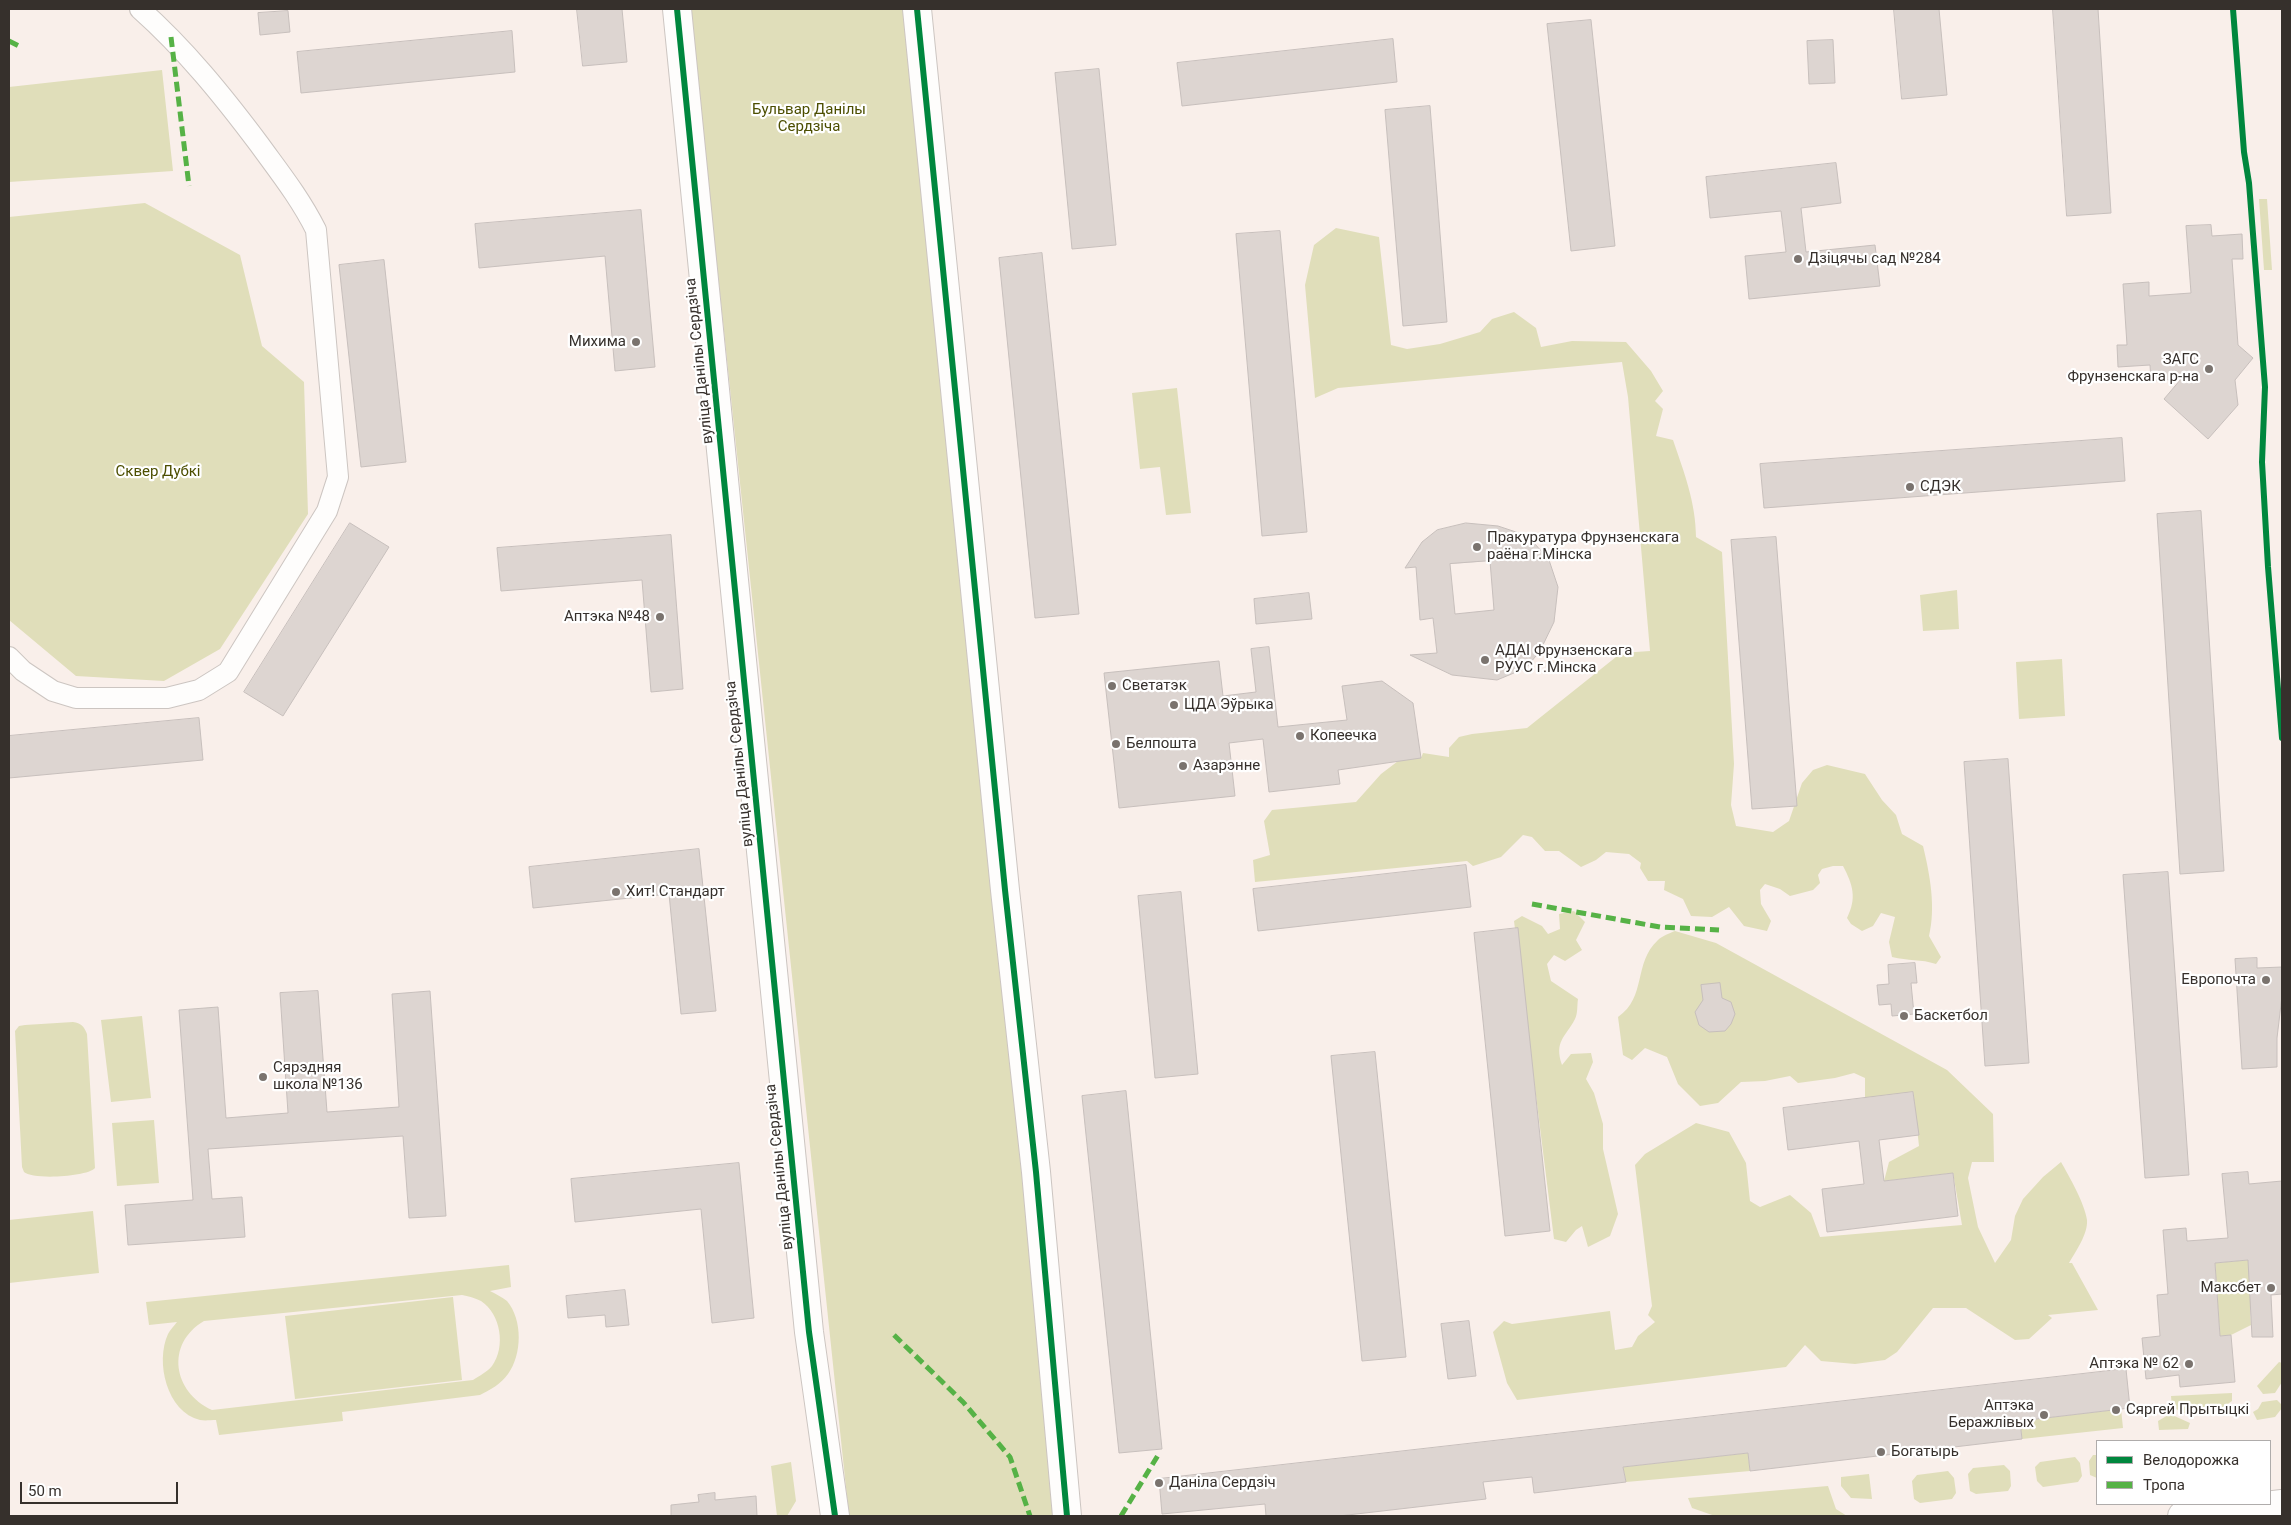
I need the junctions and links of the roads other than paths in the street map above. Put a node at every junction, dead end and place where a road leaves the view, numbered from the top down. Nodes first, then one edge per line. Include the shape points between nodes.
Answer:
1 (140, 9) edge
2 (677, 9) edge
3 (917, 9) edge
4 (9, 657) edge
5 (2282, 1504) edge
6 (835, 1516) edge
7 (1067, 1516) edge
8 (2182, 1516) edge

1 - 4 street via 171,37 235,112 301,200 316,230 338,477 327,511 228,672 199,690 167,698 76,698 53,691 23,671
2 - 6 street, вуліца Данілы Сердзіча via 809,1332
3 - 7 street via 1004,890 1036,1172
5 - 8 street

